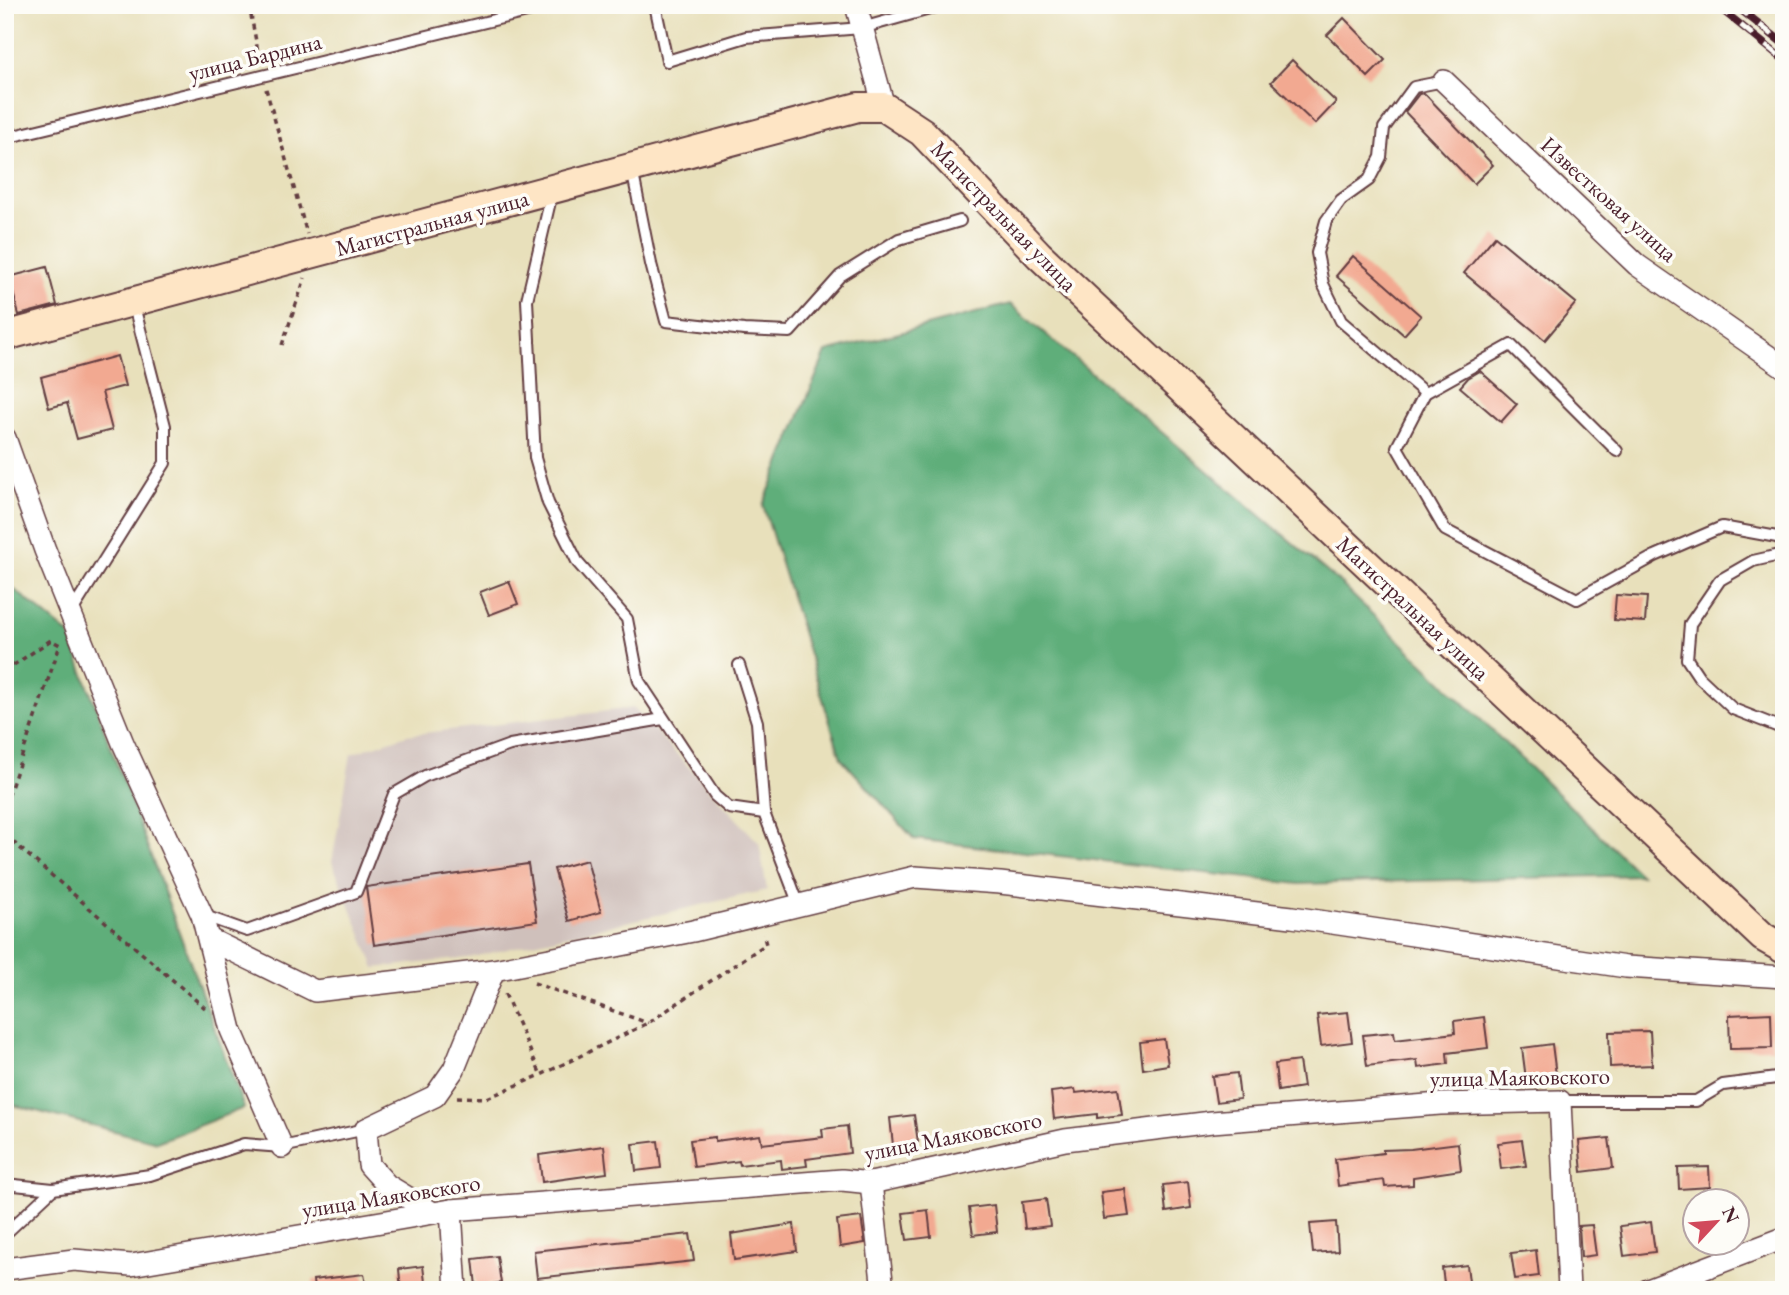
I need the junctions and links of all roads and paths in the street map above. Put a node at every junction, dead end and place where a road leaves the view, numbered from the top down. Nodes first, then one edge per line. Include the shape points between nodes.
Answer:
1 (248, 5) edge
2 (556, 5) edge
3 (655, 5) edge
4 (856, 5) edge
5 (936, 5) edge
6 (862, 28) junction
7 (262, 77) junction
8 (1444, 81) joint
9 (884, 107) junction
10 (5, 138) edge
11 (632, 169) junction
12 (553, 190) junction
13 (960, 221) dead end
14 (313, 255) junction
15 (134, 302) junction
16 (5, 337) edge
17 (282, 345) dead end
18 (1784, 367) edge
19 (1425, 393) junction
20 (5, 438) edge
21 (1617, 452) dead end
22 (1784, 542) edge
23 (1784, 554) edge
24 (71, 613) junction
25 (739, 666) dead end
26 (5, 671) edge
27 (663, 719) junction
28 (1784, 729) edge
29 (5, 806) edge
30 (764, 813) junction
31 (5, 835) edge
32 (799, 905) junction
33 (202, 915) junction
34 (209, 939) junction
35 (766, 944) dead end
36 (1784, 949) edge
37 (495, 970) junction
38 (1784, 977) edge
39 (533, 983) dead end
40 (648, 1023) junction
41 (231, 1030) junction
42 (541, 1075) junction
43 (1784, 1077) edge
44 (435, 1096) junction
45 (1560, 1101) junction
46 (366, 1129) junction
47 (282, 1147) junction
48 (872, 1182) junction
49 (5, 1184) edge
50 (53, 1189) junction
51 (442, 1212) junction
52 (5, 1234) edge
53 (1784, 1238) edge
54 (5, 1269) edge
55 (456, 1290) edge
56 (883, 1290) edge
57 (1569, 1290) edge
58 (1648, 1290) edge

1 - 7 path
2 - 7 lane, улица Бардина
3 - 6 lane via 667,61 746,37
4 - 6 street
5 - 6 lane
6 - 9 street
7 - 10 lane, улица Бардина
7 - 14 path
8 - 18 street, Известковая улица via 1637,265
8 - 19 lane via 1414,86 1398,107 1384,128 1381,157 1369,180 1341,200 1326,221 1317,253 1323,284 1341,321
9 - 11 street, Магистральная улица via 858,107
9 - 36 street, Магистральная улица via 922,132 1039,255 1762,937
11 - 12 street, Магистральная улица
11 - 13 lane via 666,321 790,332 840,275 899,239
12 - 14 street, Магистральная улица
12 - 27 lane via 527,300 535,457 548,503 578,564 627,619 639,681
14 - 15 street, Магистральная улица
14 - 17 path
15 - 16 street, Магистральная улица
15 - 24 lane via 165,426 165,463
19 - 21 lane via 1511,345
19 - 22 lane via 1397,447 1445,530 1577,599 1655,556 1722,527
20 - 24 street
23 - 28 lane via 1753,561 1720,580 1690,624 1687,659 1733,709
24 - 33 street via 123,743
25 - 30 lane via 757,722
26 - 29 path via 51,640 60,645
27 - 30 lane via 715,796 729,808
27 - 33 lane via 510,745 425,776 394,794 356,892 247,931
30 - 32 lane
31 - 41 path
32 - 37 street
32 - 38 street via 915,877 1000,883 1292,918 1626,967
33 - 34 street
34 - 37 street via 315,991
34 - 41 street
35 - 40 path
37 - 42 path
37 - 44 street via 454,1069
39 - 40 path
40 - 42 path
41 - 47 street
42 - 44 path via 487,1098
43 - 45 lane, улица Маяковского via 1723,1085 1696,1101
44 - 46 street
45 - 48 street, улица Маяковского via 1440,1104 1212,1122 1065,1140
45 - 57 street
46 - 47 lane
46 - 51 street via 369,1165 387,1185
47 - 50 lane via 244,1143 150,1175
48 - 51 street, улица Маяковского via 842,1180
48 - 56 street
49 - 50 lane
50 - 52 lane
51 - 54 street, улица Маяковского via 131,1265 74,1260
51 - 55 street
53 - 58 street

